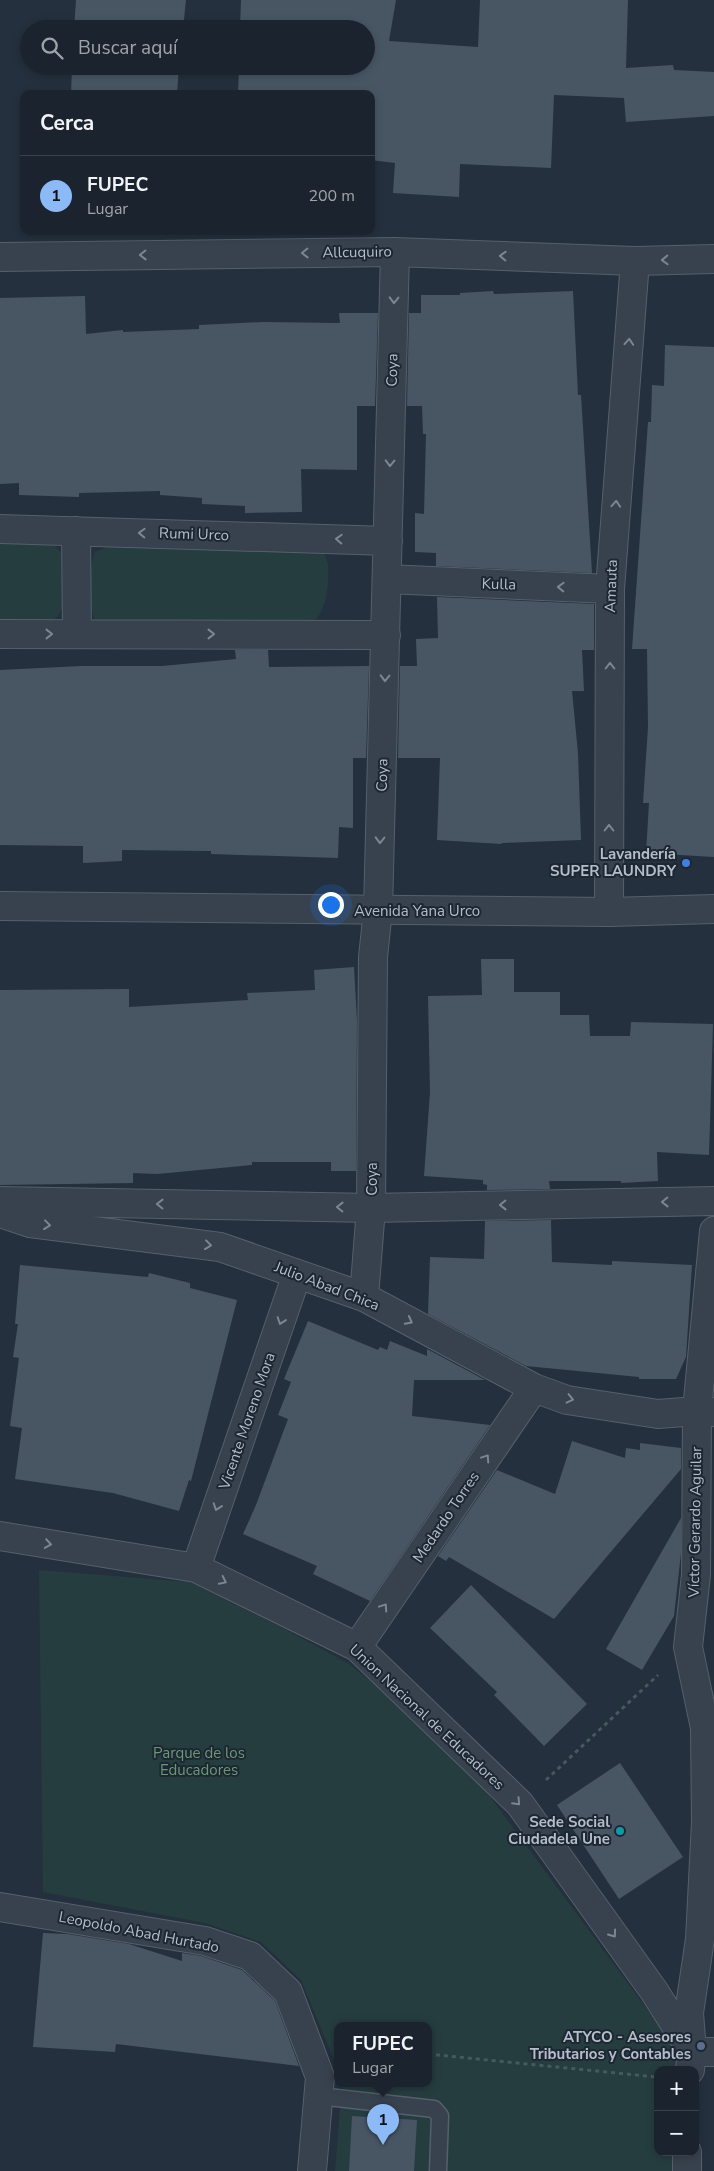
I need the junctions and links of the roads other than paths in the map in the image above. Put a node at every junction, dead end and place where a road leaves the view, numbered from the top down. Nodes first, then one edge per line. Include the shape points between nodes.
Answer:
1 (395, 252) junction
2 (0, 257) edge
3 (714, 258) edge
4 (635, 261) junction
5 (0, 529) edge
6 (76, 531) junction
7 (388, 541) junction
8 (387, 579) junction
9 (610, 589) junction
10 (0, 634) edge
11 (77, 634) junction
12 (386, 635) junction
13 (0, 906) edge
14 (378, 910) junction
15 (714, 911) edge
16 (609, 912) junction
17 (0, 1201) edge
18 (714, 1201) edge
19 (372, 1208) junction
20 (0, 1213) edge
21 (714, 1231) edge
22 (297, 1274) junction
23 (364, 1297) junction
24 (534, 1388) junction
25 (705, 1411) edge
26 (0, 1536) edge
27 (196, 1568) junction
28 (357, 1647) junction
29 (709, 1729) edge
30 (0, 1907) edge
31 (699, 2058) edge
32 (318, 2096) junction
33 (687, 2156) edge
34 (312, 2171) edge
35 (438, 2171) edge
36 (687, 2171) edge

1 -> 2 street, Allcuquiro
4 -> 1 street, Allcuquiro
1 -> 7 street, Coya
3 -> 4 street, Allcuquiro
9 -> 4 street, Amauta
5 - 6 street, Rumi Urco
7 -> 6 street, Rumi Urco
6 - 11 street
7 - 8 street, Coya
9 -> 8 street, Kulla
8 - 12 street, Coya
16 -> 9 street, Amauta
10 -> 11 street
11 -> 12 street
12 -> 14 street, Coya
13 - 14 street, Avenida Yana Urco
14 - 16 street, Avenida Yana Urco
14 - 19 street, Coya via 373,957
15 - 16 street, Avenida Yana Urco
19 -> 17 street
18 -> 19 street
19 - 23 street, Coya
20 -> 22 street, Julio Abad Chica via 30,1223 220,1247
21 - 25 street, Víctor Gerardo Aguilar
22 - 23 street, Julio Abad Chica
22 -> 27 street, Vicente Moreno Mora
23 -> 24 street, Julio Abad Chica
24 -> 25 street, Julio Abad Chica via 567,1400 658,1414
28 -> 24 street, Medardo Torres
25 - 29 street, Víctor Gerardo Aguilar via 696,1576 688,1647
26 -> 27 street, Union Nacional de Educadores
27 -> 28 street, Union Nacional de Educadores
28 -> 31 street, Union Nacional de Educadores via 520,1804
29 - 31 street, Víctor Gerardo Aguilar via 700,1939 689,2013
30 - 32 street, Leopoldo Abad Hurtado via 205,1941 250,1956 288,1992 320,2077
32 - 34 street, Leopoldo Abad Hurtado
32 - 35 lane via 434,2109 440,2116
33 - 36 street

